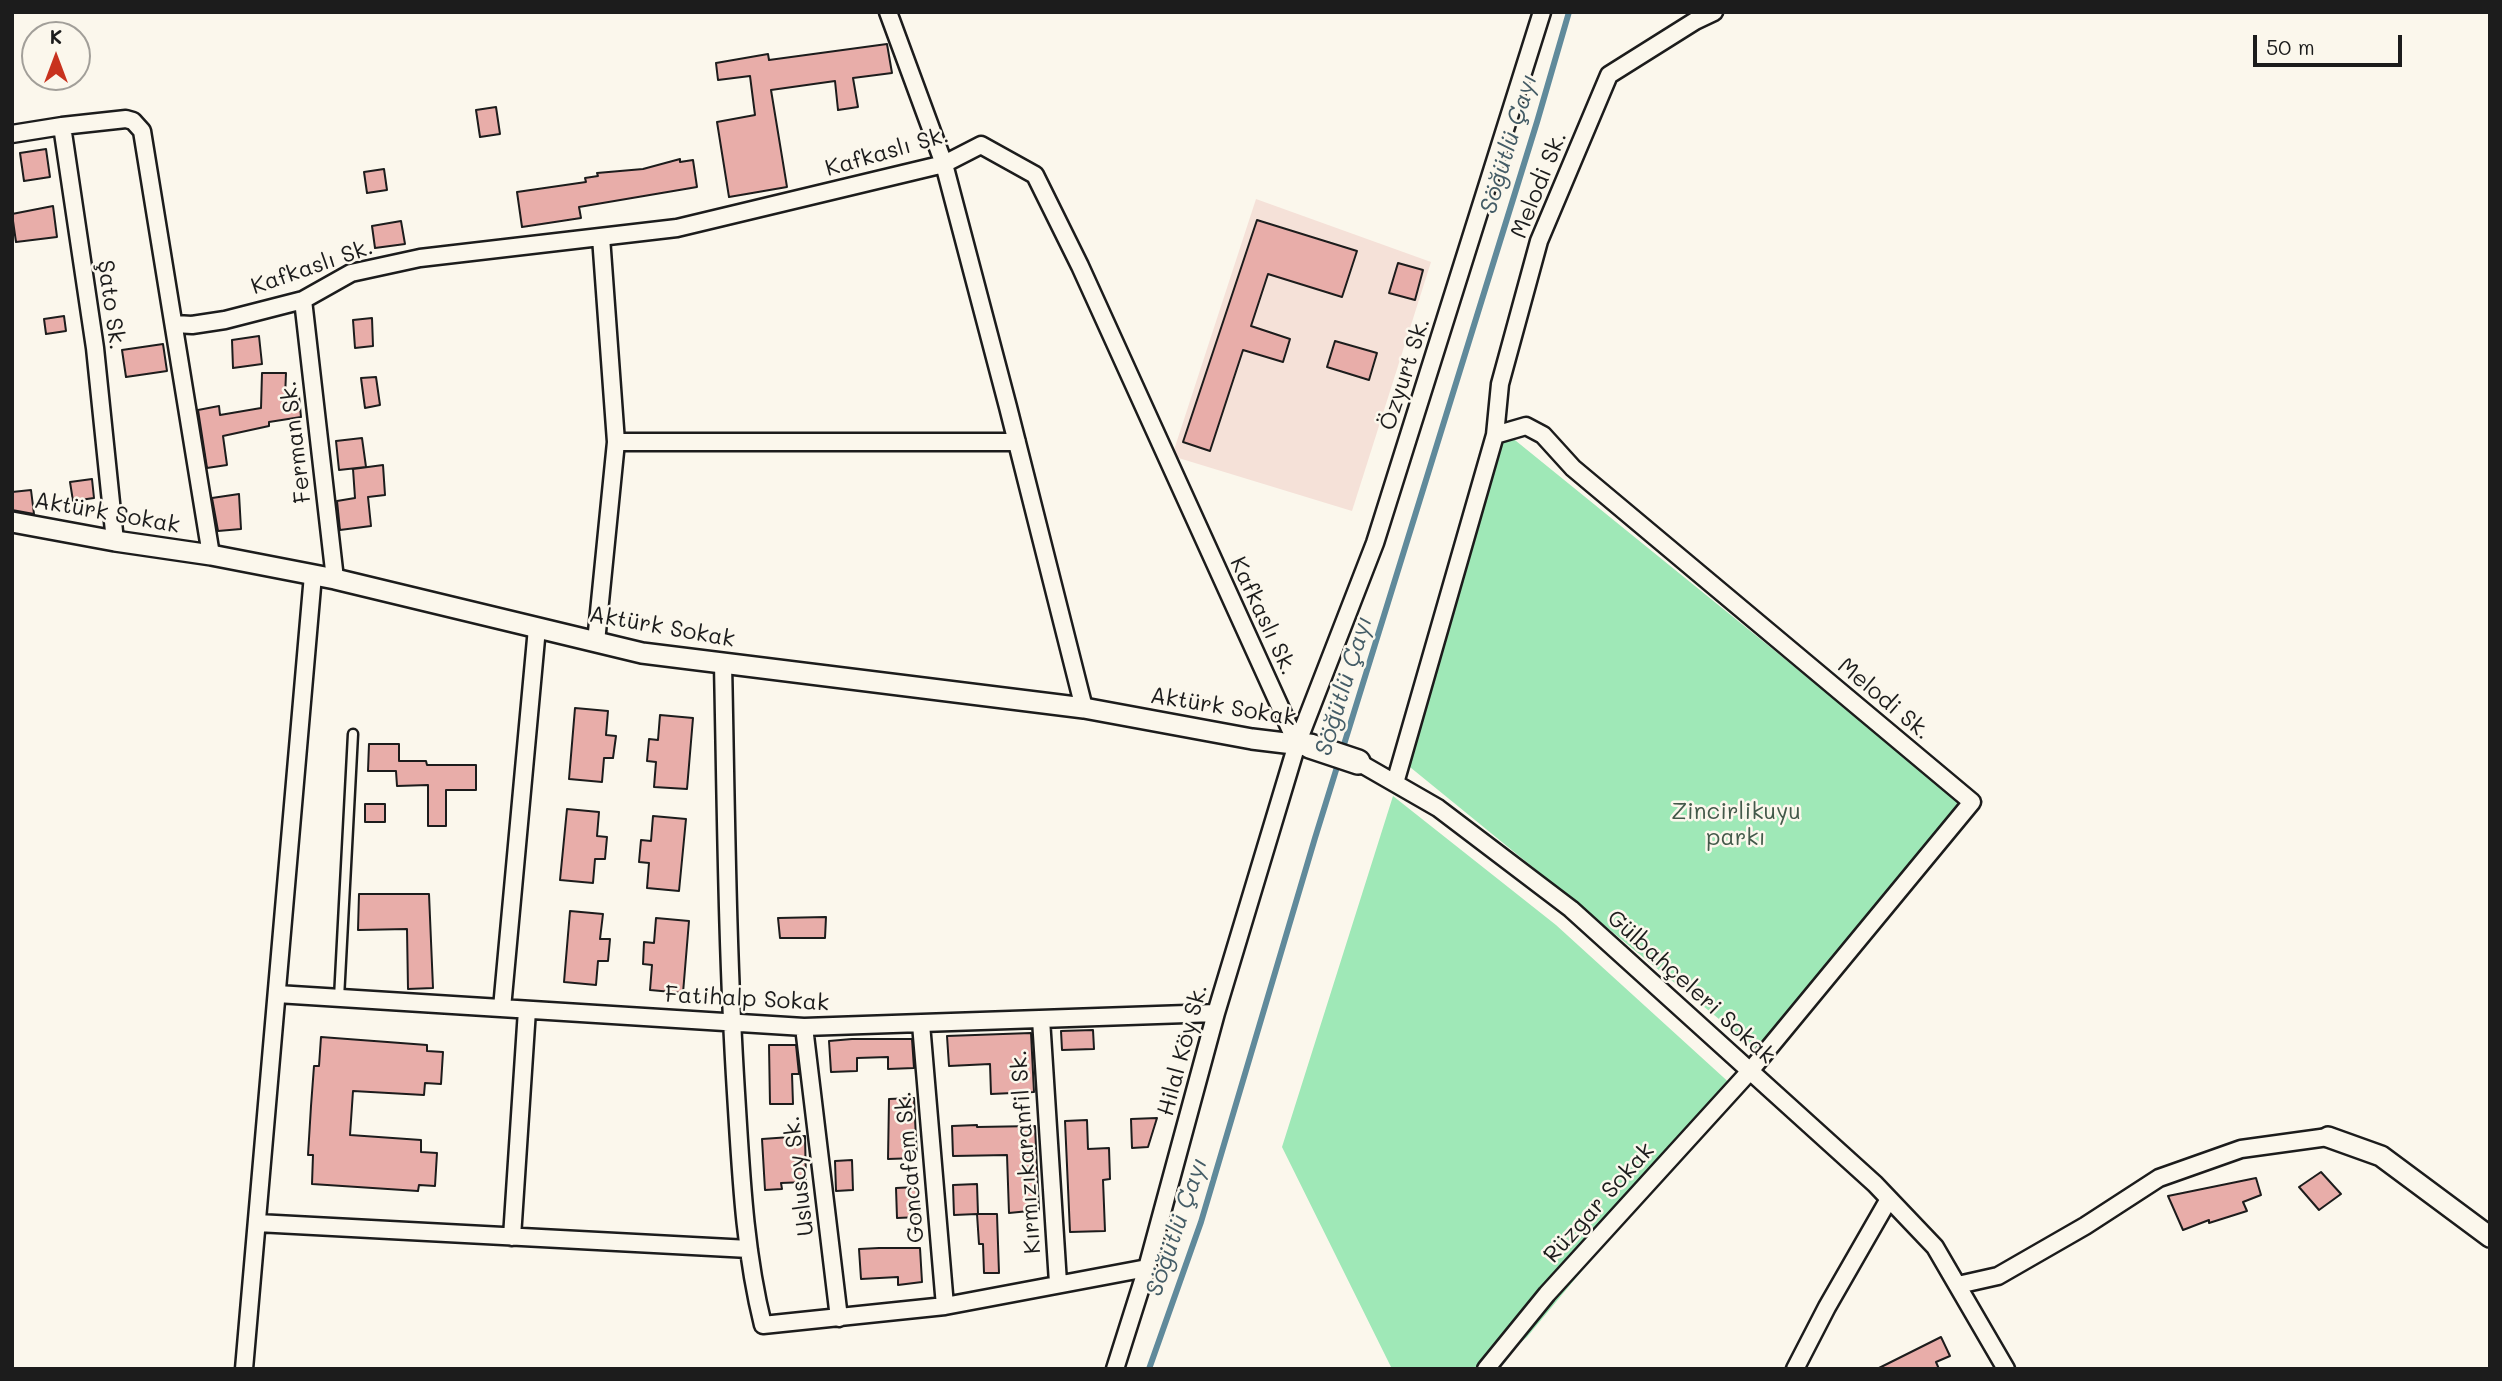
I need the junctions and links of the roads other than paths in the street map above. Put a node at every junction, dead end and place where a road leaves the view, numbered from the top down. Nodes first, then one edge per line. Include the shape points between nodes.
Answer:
1 (888, 12) edge
2 (1542, 12) edge
3 (1714, 12) edge
4 (62, 126) junction
5 (12, 134) edge
6 (944, 164) junction
7 (601, 236) junction
8 (303, 300) junction
9 (175, 324) junction
10 (1495, 435) junction
11 (615, 442) junction
12 (1017, 442) junction
13 (12, 522) edge
14 (115, 541) junction
15 (211, 555) junction
16 (313, 575) junction
17 (335, 579) junction
18 (537, 628) junction
19 (596, 642) junction
20 (723, 664) junction
21 (1084, 708) junction
22 (353, 734) dead end
23 (1303, 745) junction
24 (1358, 762) joint
25 (1395, 783) junction
26 (277, 994) junction
27 (338, 998) junction
28 (502, 1008) junction
29 (527, 1010) junction
30 (1216, 1013) junction
31 (1041, 1019) junction
32 (732, 1023) junction
33 (920, 1024) junction
34 (804, 1027) junction
35 (1749, 1071) junction
36 (2328, 1137) joint
37 (1889, 1199) junction
38 (257, 1223) junction
39 (512, 1237) junction
40 (2490, 1237) edge
41 (749, 1249) junction
42 (1147, 1268) junction
43 (1058, 1283) junction
44 (1958, 1285) junction
45 (945, 1306) junction
46 (839, 1318) junction
47 (244, 1369) edge
48 (1115, 1369) edge
49 (1486, 1369) edge
50 (1794, 1369) edge
51 (2006, 1369) edge

1 - 6 street
2 - 23 street, Özyurt Sk. via 1375,543
3 - 10 street, Melodi Sk. via 1609,75 1539,241 1500,384
4 - 5 street
4 - 9 street via 126,118 142,131
4 - 14 street, Şato Sk. via 95,348
6 - 7 street, Kafkaslı Sk. via 677,228
6 - 12 street
6 - 23 street, Kafkaslı Sk. via 981,145 1035,175
7 - 8 street, Kafkaslı Sk. via 420,258 351,272
7 - 11 street
8 - 9 street, Kafkaslı Sk. via 225,320
8 - 17 street, Ferman Sk.
9 - 15 street
10 - 25 street, Melodi Sk.
10 - 35 street, Melodi Sk. via 1526,426 1543,435 1573,468 1972,802
11 - 12 street
11 - 19 street
12 - 21 street
13 - 14 street, Aktürk Sokak
14 - 15 street, Aktürk Sokak
15 - 16 street, Aktürk Sokak
16 - 17 street, Aktürk Sokak
16 - 26 street
17 - 18 street, Aktürk Sokak
18 - 19 street, Aktürk Sokak
18 - 28 street
19 - 20 street, Aktürk Sokak
20 - 21 street, Aktürk Sokak
20 - 32 street
21 - 23 street, Aktürk Sokak
22 - 27 lane
23 - 24 main road
23 - 30 street, Hilal Köy Sk.
24 - 25 street, Gülbahçeleri Sokak
25 - 35 street, Gülbahçeleri Sokak via 1438,808 1571,909
26 - 27 street, Fatihalp Sokak
26 - 38 street
27 - 28 street, Fatihalp Sokak
28 - 29 street, Fatihalp Sokak
29 - 32 street, Fatihalp Sokak
29 - 39 street
30 - 31 street, Fatihalp Sokak
30 - 42 street, Hilal Köy Sk.
31 - 33 street, Fatihalp Sokak
31 - 43 street, Kırmızıkaranfil Sk.
32 - 34 street, Fatihalp Sokak
32 - 41 street
33 - 34 street, Fatihalp Sokak
33 - 45 street, Goncafem Sk.
34 - 46 street, Uslusoy Sk.
35 - 37 street, Gülbahçeleri Sokak
35 - 49 street, Rüzgar Sokak via 1547,1294
36 - 40 street via 2381,1156
36 - 44 street via 2241,1149 2159,1178 1998,1276
37 - 44 street, Gülbahçeleri Sokak via 1934,1247
37 - 50 street
38 - 39 street
38 - 47 street
39 - 41 street
41 - 46 street via 762,1325
42 - 43 street
42 - 48 street, Hilal Köy Sk.
43 - 45 street
44 - 51 street, Gülbahçeleri Sokak
45 - 46 street

